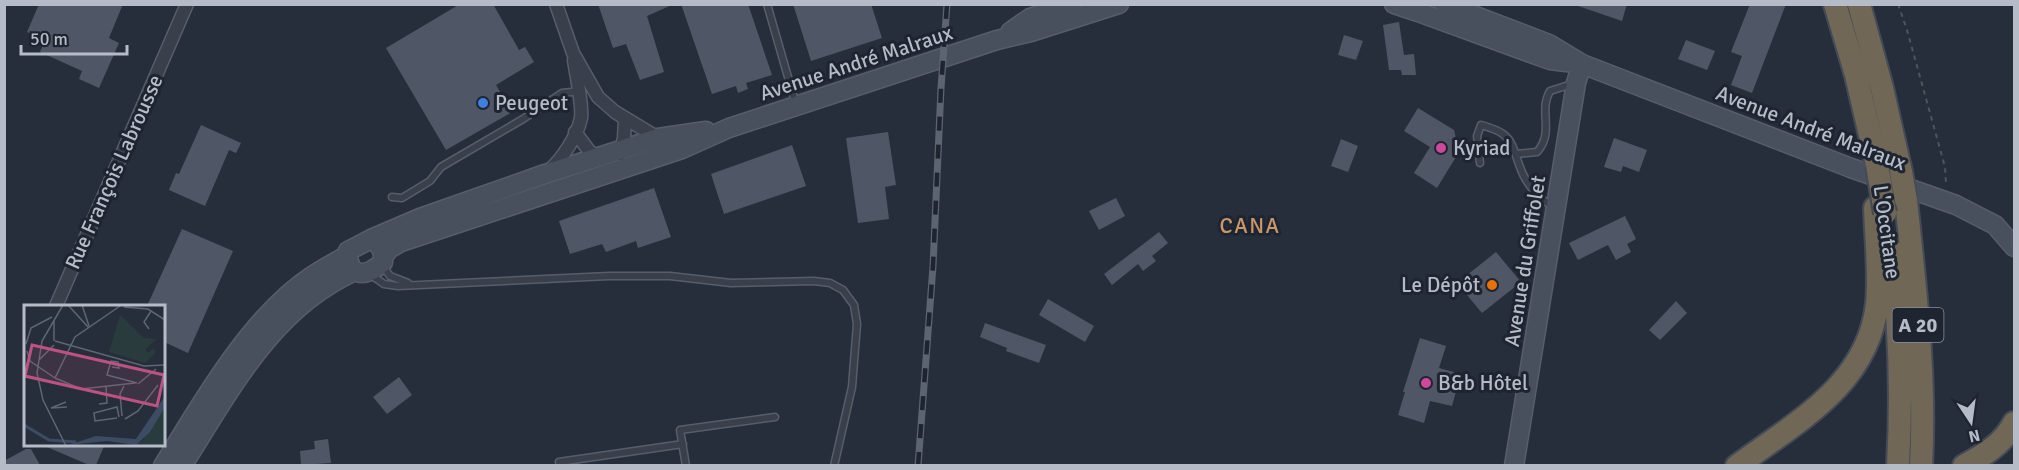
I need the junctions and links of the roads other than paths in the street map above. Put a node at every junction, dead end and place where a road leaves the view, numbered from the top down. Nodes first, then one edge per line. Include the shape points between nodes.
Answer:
1 (187, 4) edge
2 (556, 4) edge
3 (766, 4) edge
4 (1071, 4) edge
5 (1119, 4) edge
6 (1394, 4) edge
7 (1444, 4) edge
8 (1835, 4) edge
9 (1858, 4) edge
10 (997, 40) junction
11 (573, 53) junction
12 (1582, 64) junction
13 (1576, 83) junction
14 (593, 87) junction
15 (578, 91) junction
16 (796, 106) junction
17 (626, 118) junction
18 (729, 128) junction
19 (575, 132) junction
20 (658, 138) junction
21 (1516, 154) junction
22 (612, 157) junction
23 (651, 159) junction
24 (1480, 163) dead end
25 (545, 174) junction
26 (538, 195) junction
27 (392, 197) dead end
28 (1557, 208) junction
29 (1880, 210) junction
30 (371, 239) junction
31 (2014, 247) edge
32 (367, 264) junction
33 (411, 284) junction
34 (56, 305) edge
35 (775, 417) dead end
36 (2014, 423) edge
37 (683, 444) junction
38 (1921, 458) edge
39 (559, 462) dead end
40 (1898, 464) edge
41 (163, 465) edge
42 (182, 465) edge
43 (686, 465) edge
44 (834, 465) edge
45 (1514, 465) edge
46 (1737, 465) edge
47 (1964, 465) edge

1 - 34 street, Rue François Labrousse
2 - 11 street
3 - 16 lane
4 - 10 street, Avenue André Malraux via 1030,18
5 - 10 street, Avenue André Malraux
6 - 12 street, Avenue André Malraux via 1550,60
7 - 12 street, Avenue André Malraux via 1549,44
8 - 29 highway via 1870,132
9 - 38 highway, L'Occitane / A 20, bridge via 1882,88 1906,200 1920,356
10 - 16 street, Avenue André Malraux
11 - 14 street
11 - 15 street
12 - 13 street, Avenue du Griffolet
12 - 31 street, Avenue André Malraux via 1947,202 1995,225
13 - 21 lane via 1550,91 1546,97 1546,136 1538,152
13 - 28 street, Avenue du Griffolet
14 - 15 lane
14 - 17 street via 598,97
15 - 19 street via 581,116
15 - 27 lane via 562,93 441,167 430,181 402,198
16 - 18 street, Avenue André Malraux
17 - 20 street
17 - 22 street
18 - 20 street, Avenue André Malraux
18 - 23 street, Avenue André Malraux
19 - 22 street via 590,152
19 - 25 street via 556,164
20 - 22 street, Avenue André Malraux
21 - 24 lane via 1504,134 1481,125 1477,136
21 - 28 lane via 1528,183 1547,204
22 - 23 street, Avenue André Malraux
22 - 25 street, Avenue André Malraux
22 - 26 street, Avenue André Malraux
23 - 26 street, Avenue André Malraux
25 - 30 street, Avenue André Malraux
26 - 32 street, Avenue André Malraux via 401,242
28 - 45 street, Avenue du Griffolet
29 - 40 highway, L'Occitane / A 20 via 1897,314 1901,418
29 - 46 highway via 1877,306 1864,351 1826,400
30 - 32 street via 384,253
30 - 32 street, Avenue André Malraux via 348,252
32 - 33 lane
32 - 33 lane via 384,284
32 - 41 street, Avenue André Malraux via 312,276 267,316 242,345
32 - 42 street, Avenue André Malraux via 317,291 267,337
33 - 44 lane via 609,276 670,276 731,283 830,283 843,290 854,305 857,324 852,387
35 - 37 lane via 680,430
36 - 47 highway via 1992,449
37 - 39 lane
37 - 43 lane

